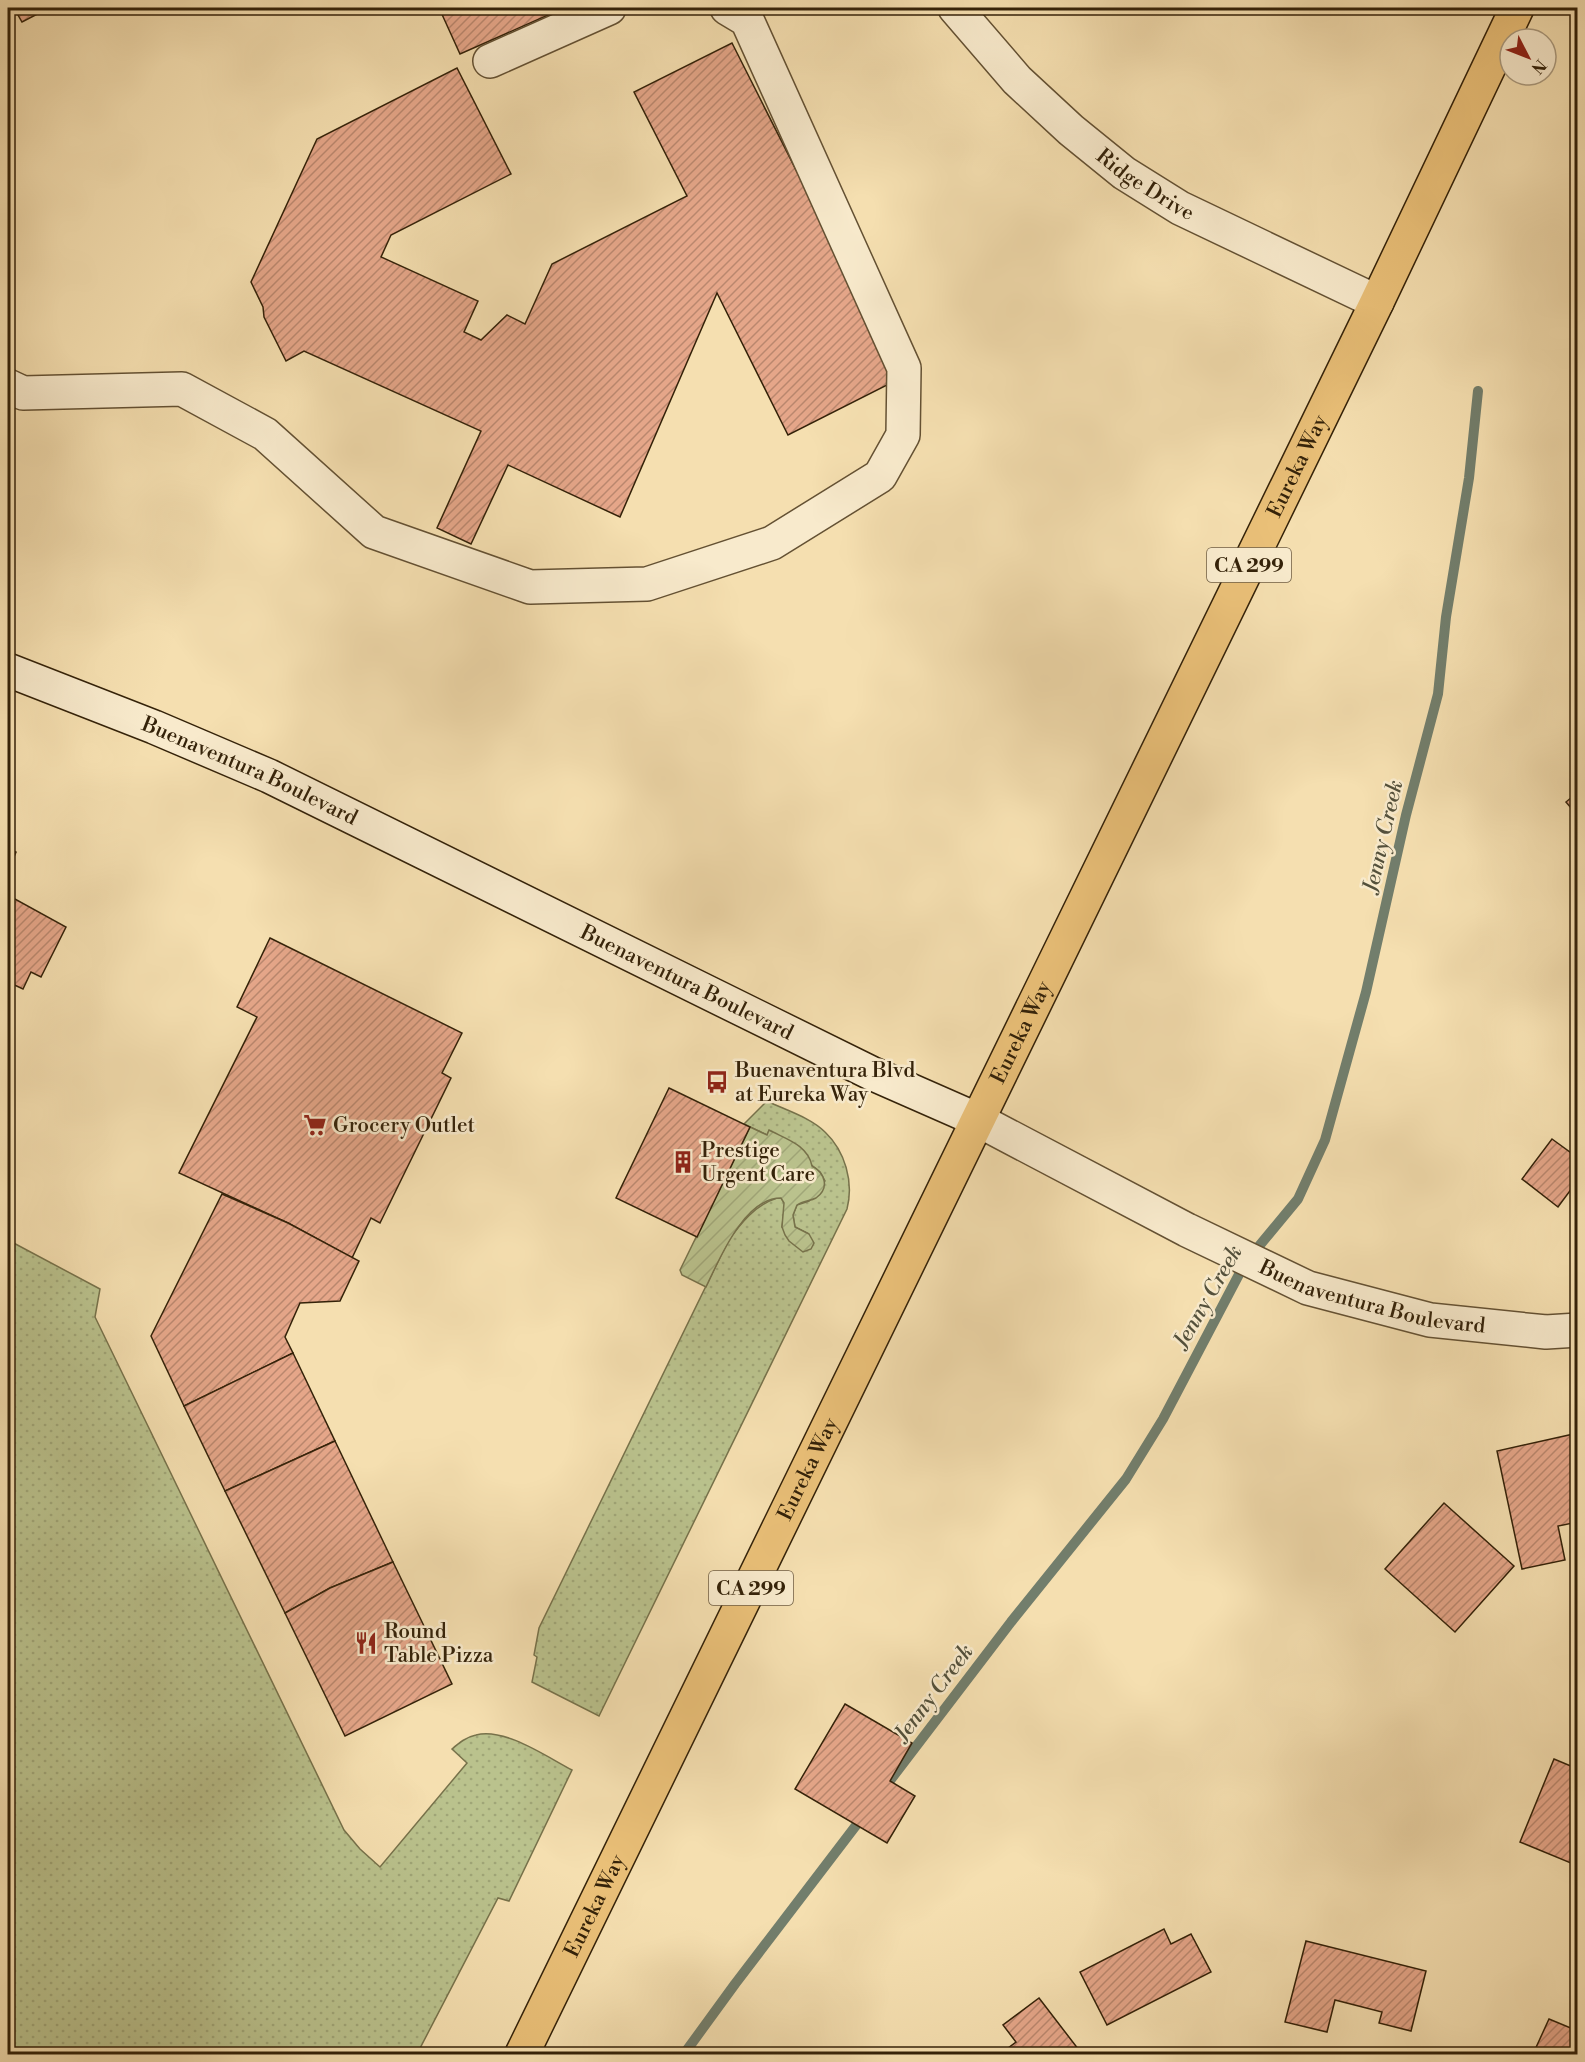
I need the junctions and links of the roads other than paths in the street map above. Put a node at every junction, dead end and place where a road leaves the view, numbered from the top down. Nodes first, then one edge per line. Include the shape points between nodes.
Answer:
1 (609, 8) edge
2 (727, 8) edge
3 (956, 8) edge
4 (1517, 8) edge
5 (490, 61) dead end
6 (1377, 302) junction
7 (8, 386) edge
8 (8, 670) edge
9 (978, 1120) junction
10 (1578, 1330) edge
11 (522, 2055) edge

1 - 5 street
2 - 7 street via 747,20 904,368 903,435 880,476 772,543 647,584 530,587 374,532 265,434 182,389 23,393
3 - 6 street, Ridge Drive via 1017,80 1124,173 1180,208
4 - 6 highway, Eureka Way / CA 299
6 - 9 highway, Eureka Way / CA 299
8 - 9 street, Buenaventura Boulevard via 269,776 871,1073
9 - 10 street, Buenaventura Boulevard via 1186,1230 1308,1288 1430,1320 1546,1332
9 - 11 highway, Eureka Way / CA 299

